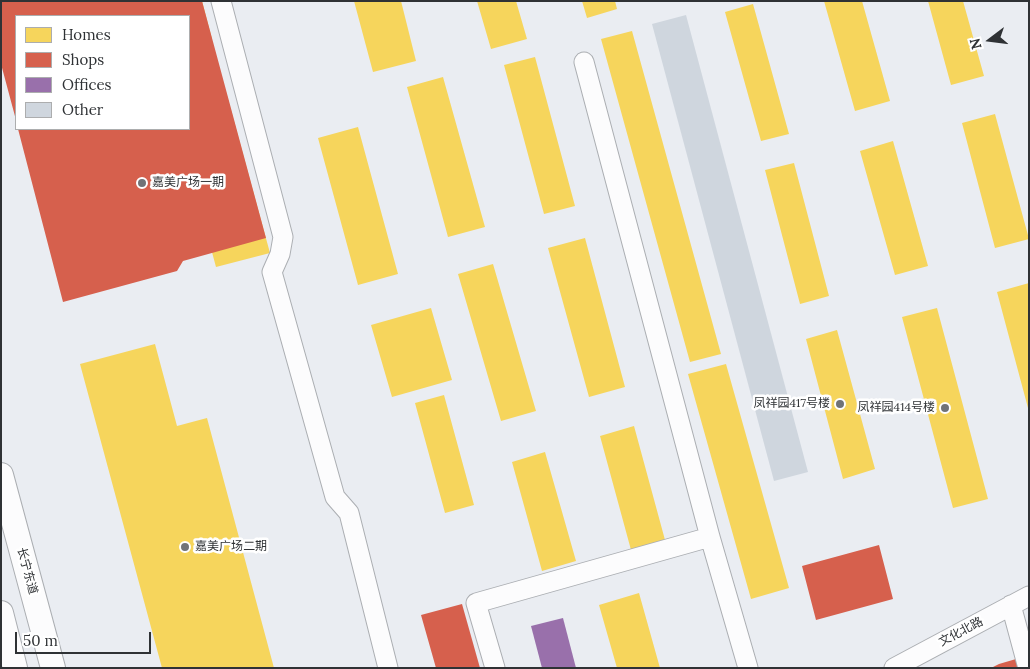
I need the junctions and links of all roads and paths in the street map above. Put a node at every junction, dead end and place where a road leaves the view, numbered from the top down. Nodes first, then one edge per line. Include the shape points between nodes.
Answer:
1 (221, 1) edge
2 (584, 62) dead end
3 (1, 475) edge
4 (710, 537) junction
5 (1029, 596) edge
6 (1011, 605) junction
7 (1, 613) edge
8 (16, 668) edge
9 (53, 668) edge
10 (388, 668) edge
11 (495, 668) edge
12 (748, 668) edge
13 (894, 668) edge
14 (1028, 668) edge

1 - 10 street via 283,237 272,272 335,497 349,513
2 - 4 street
3 - 9 main road, 长宁东道
4 - 11 street via 476,603
4 - 12 street
5 - 6 street, 文化北路
6 - 13 street, 文化北路
6 - 14 street
7 - 8 main road

